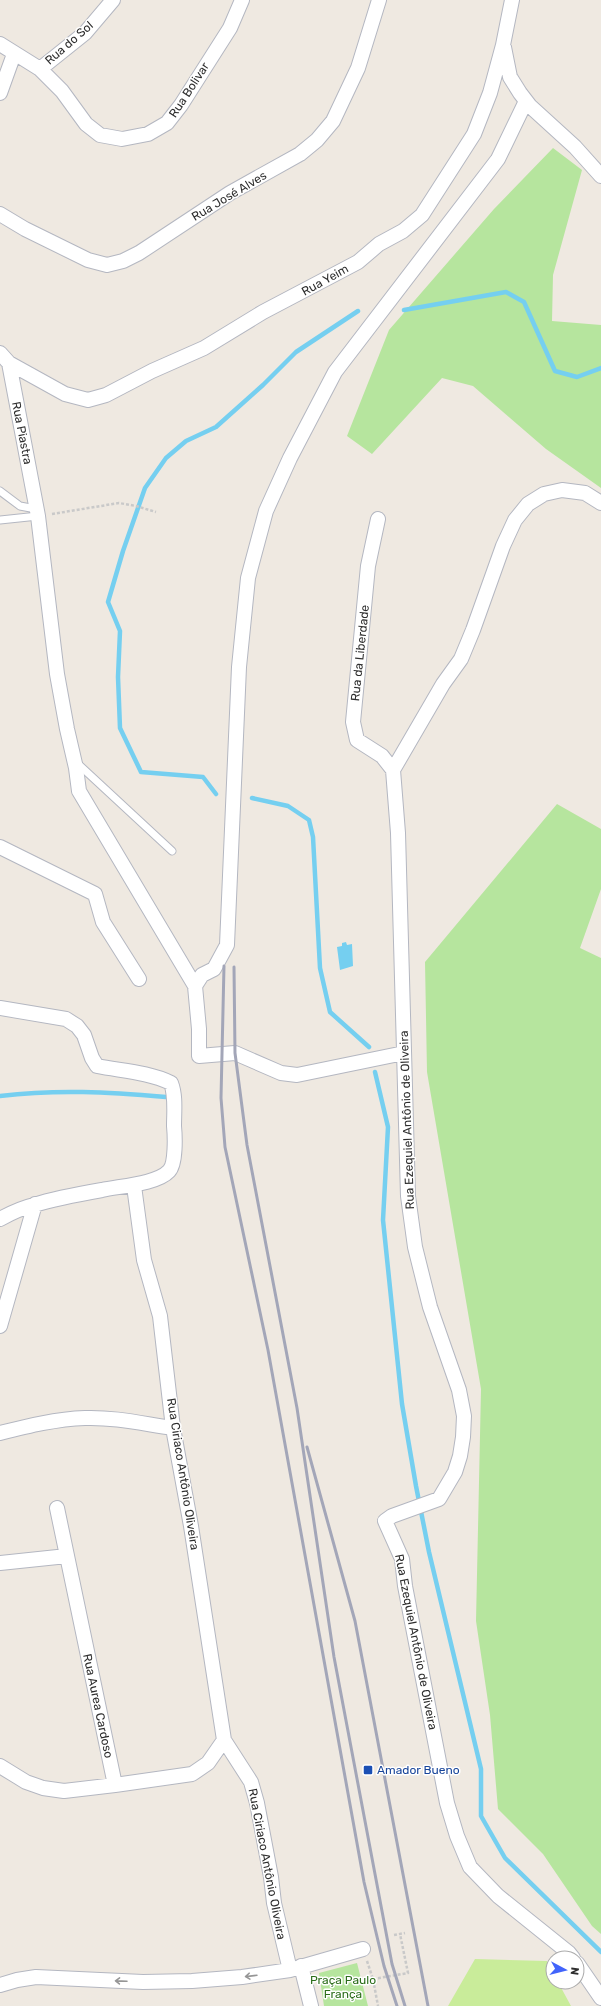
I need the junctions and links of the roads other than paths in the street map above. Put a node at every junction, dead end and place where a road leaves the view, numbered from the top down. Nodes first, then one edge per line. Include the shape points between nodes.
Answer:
1 (113, 0) edge
2 (242, 0) edge
3 (379, 0) edge
4 (512, 0) edge
5 (0, 44) edge
6 (503, 45) junction
7 (14, 54) junction
8 (40, 69) junction
9 (0, 94) edge
10 (526, 101) junction
11 (601, 176) edge
12 (0, 214) edge
13 (5, 358) edge
14 (0, 491) edge
15 (601, 503) edge
16 (37, 513) junction
17 (378, 519) dead end
18 (0, 520) edge
19 (74, 760) junction
20 (393, 770) junction
21 (0, 848) edge
22 (172, 851) dead end
23 (140, 979) dead end
24 (195, 986) junction
25 (0, 1008) edge
26 (404, 1053) junction
27 (134, 1186) junction
28 (35, 1204) junction
29 (0, 1219) edge
30 (0, 1326) edge
31 (173, 1428) junction
32 (0, 1433) edge
33 (57, 1508) dead end
34 (67, 1556) junction
35 (0, 1563) edge
36 (224, 1740) junction
37 (0, 1766) edge
38 (114, 1785) junction
39 (363, 1949) road end
40 (563, 1950) edge
41 (295, 1968) junction
42 (585, 1975) edge
43 (0, 1985) edge
44 (601, 1998) edge
45 (311, 2006) edge

1 - 8 street, Rua do Sol via 85,33
2 - 8 street, Rua Bolivar via 230,28 181,105 167,123 148,134 122,139 100,135 86,124 62,91
3 - 12 street, Rua José Alves via 358,68 333,121 317,140 300,154 230,193 139,253 107,265 88,260
4 - 6 street, Rua Yeim
5 - 7 street, Rua do Sol
6 - 10 street via 510,77
6 - 13 street, Rua Yeim via 490,93 477,127 457,164 422,216 404,231 379,244 358,262 263,312 204,348 106,395 88,400 65,394
7 - 8 street, Rua do Sol
7 - 9 street
10 - 11 street via 575,147
10 - 24 street via 498,159 335,372 290,458 266,511 248,578 239,667 227,945 214,969 202,975
13 - 16 street, Rua Piastra
14 - 16 lane via 20,506
15 - 20 street via 585,493 562,490 544,494 528,504 515,520 461,659 443,684
16 - 18 lane
16 - 19 street, Rua Piastra via 57,674
17 - 20 street, Rua da Liberdade via 368,566 353,722 357,740 382,756
19 - 22 lane
19 - 24 street, Rua Piastra via 79,791
20 - 26 street, Rua Ezequiel Antônio de Oliveira via 399,848
21 - 23 street via 95,894 103,922
24 - 26 street via 199,1056 235,1054 281,1073 297,1075
25 - 27 street via 66,1019 77,1026 84,1035 97,1066 145,1074 171,1083 174,1090 173,1160 170,1170 164,1175
26 - 40 street, Rua Ezequiel Antônio de Oliveira via 408,1196 414,1247 430,1307 459,1390 464,1416 460,1456 455,1472 439,1499 392,1516 386,1521 402,1559 447,1804 457,1836 470,1867 498,1896
27 - 28 street
27 - 31 street, Rua Ciriaco Antônio Oliveira via 144,1260 160,1316
28 - 29 street
28 - 30 street
31 - 32 street via 120,1419 85,1418 55,1420
31 - 36 street, Rua Ciriaco Antônio Oliveira
33 - 34 street, Rua Aurea Cardoso
34 - 35 street
34 - 38 street, Rua Aurea Cardoso
36 - 38 street via 208,1763 192,1774
36 - 41 street, Rua Ciriaco Antônio Oliveira via 251,1782 274,1902
37 - 38 street via 26,1782 43,1788 64,1791
39 - 41 street
41 -> 43 street via 192,1981 143,1982 36,1977
41 - 45 street
42 - 44 street

